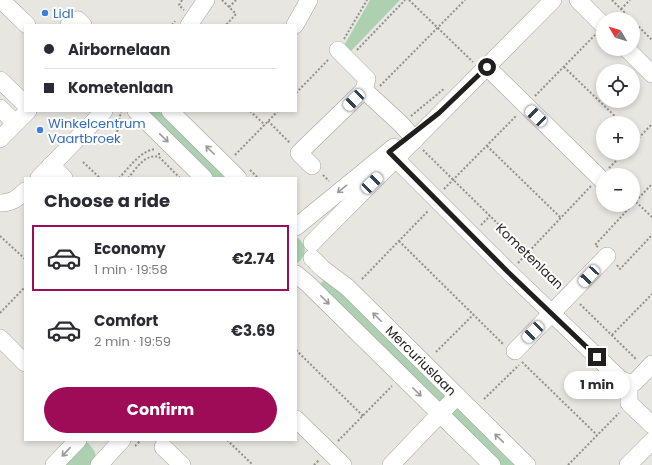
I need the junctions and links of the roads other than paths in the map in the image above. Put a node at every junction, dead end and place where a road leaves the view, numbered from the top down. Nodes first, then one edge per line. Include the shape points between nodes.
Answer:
1 (1, 0) edge
2 (206, 0) edge
3 (309, 0) edge
4 (553, 0) edge
5 (578, 0) edge
6 (596, 18) edge
7 (26, 24) edge
8 (71, 24) edge
9 (82, 24) edge
10 (190, 24) edge
11 (296, 24) edge
12 (343, 55) road end
13 (634, 56) edge
14 (480, 64) junction
15 (652, 74) edge
16 (0, 80) edge
17 (368, 93) junction
18 (24, 103) edge
19 (0, 108) edge
20 (27, 112) edge
21 (103, 112) edge
22 (137, 112) edge
23 (171, 112) edge
24 (15, 123) junction
25 (412, 137) junction
26 (0, 139) edge
27 (392, 155) junction
28 (51, 166) junction
29 (312, 166) dead end
30 (596, 175) edge
31 (40, 177) edge
32 (63, 177) edge
33 (203, 177) edge
34 (237, 177) edge
35 (24, 192) edge
36 (1, 203) edge
37 (297, 227) edge
38 (297, 228) edge
39 (312, 250) junction
40 (607, 256) road end
41 (297, 272) edge
42 (297, 274) edge
43 (551, 314) junction
44 (0, 338) edge
45 (516, 354) road end
46 (24, 362) edge
47 (650, 367) edge
48 (629, 383) junction
49 (457, 396) junction
50 (439, 414) junction
51 (297, 420) edge
52 (652, 425) edge
53 (77, 441) edge
54 (652, 441) edge
55 (113, 443) edge
56 (164, 448) dead end
57 (54, 465) edge
58 (99, 465) edge
59 (182, 465) edge
60 (343, 465) edge
61 (391, 465) edge
62 (492, 465) edge
63 (527, 465) edge
64 (628, 465) edge

1 - 7 street
2 - 10 street
3 - 11 street
4 - 14 street
5 - 6 street
8 - 9 street via 78,20
12 - 17 street via 367,79
13 - 15 street
14 - 25 street via 439,113
14 - 30 street
16 - 18 street
17 - 25 street
17 - 29 street via 300,152
19 - 24 street
20 - 24 street
21 - 28 street
22 -> 33 street
34 -> 23 street
24 - 26 street
25 - 27 street
27 -> 37 street
27 - 39 street
27 - 43 street, Kometenlaan
28 - 31 street
28 - 32 street
35 - 36 street via 14,200
38 - 39 street, Mercuriuslaan via 306,233
39 - 41 street via 306,268
49 -> 39 street, Mercuriuslaan via 346,287 323,269
40 - 43 street
42 -> 50 street, Mercuriuslaan
43 - 45 street
43 - 48 street, Kometenlaan via 620,379
44 - 46 street
47 - 48 street via 635,382
48 - 52 street via 629,403
49 - 50 street
63 -> 49 street, Mercuriuslaan
50 - 61 street
50 - 62 street, Mercuriuslaan
51 - 60 street
53 -> 57 street
54 - 64 street
55 - 58 street
56 - 59 street

